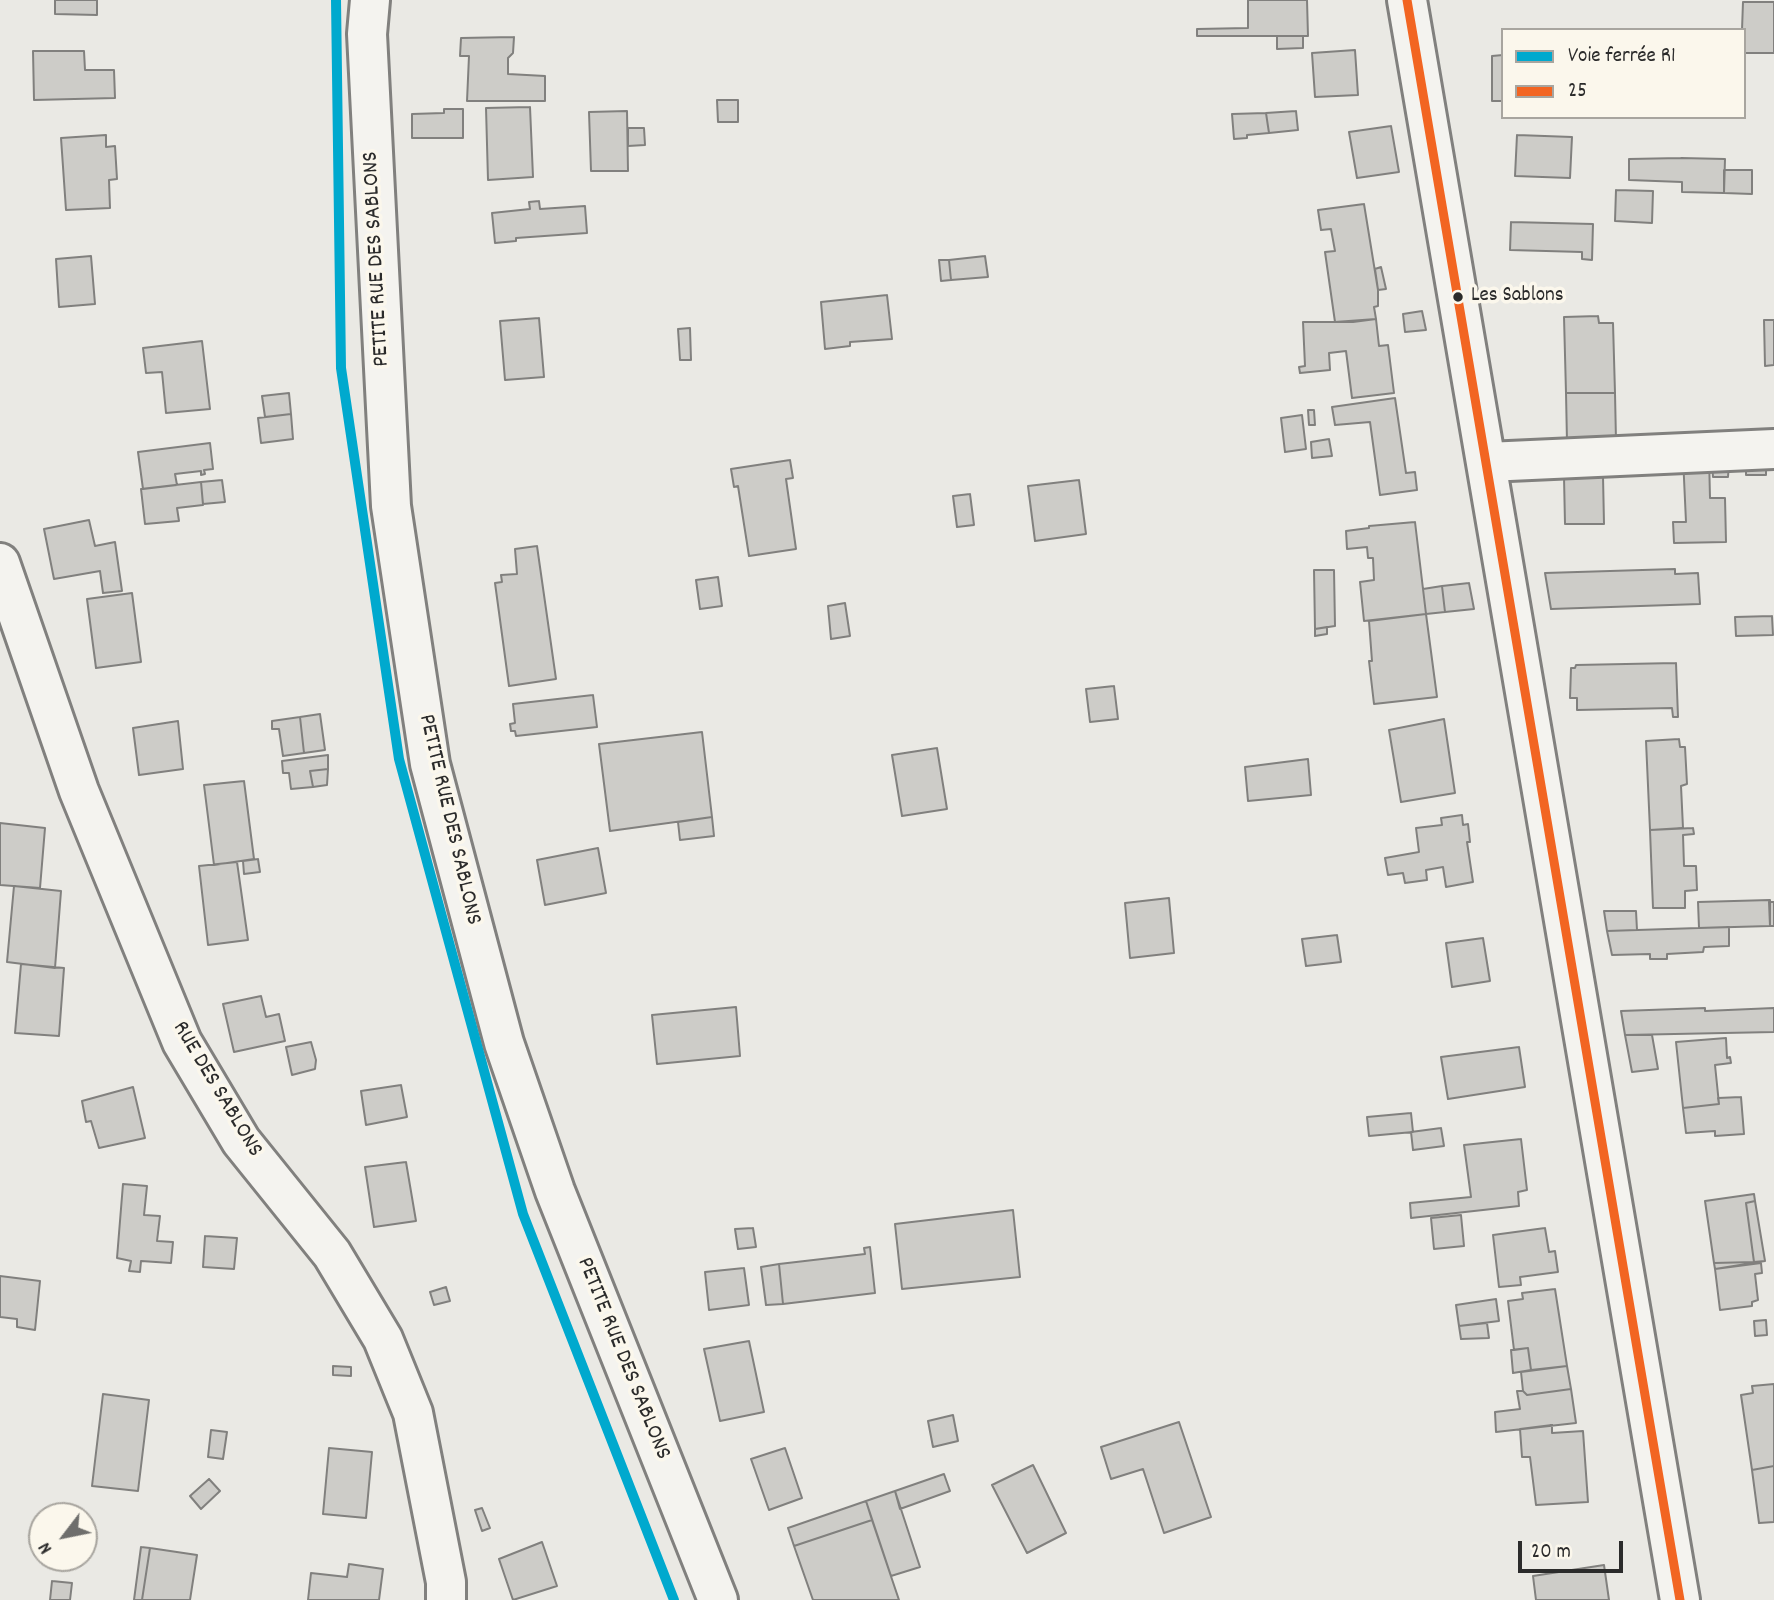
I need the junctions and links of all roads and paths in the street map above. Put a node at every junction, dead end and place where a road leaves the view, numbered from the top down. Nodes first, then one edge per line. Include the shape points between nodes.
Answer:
1 (370, 0) edge
2 (1408, 0) edge
3 (1774, 449) edge
4 (1487, 462) junction
5 (0, 563) edge
6 (446, 1600) edge
7 (718, 1600) edge
8 (1680, 1600) edge

1 - 7 street, PETITE RUE DES SABLONS via 367,34 391,506 430,764 512,1068 555,1191
2 - 4 street
3 - 4 street
4 - 8 street
5 - 6 street, RUE DES SABLONS via 79,792 182,1042 241,1141 331,1254 383,1339 414,1413

